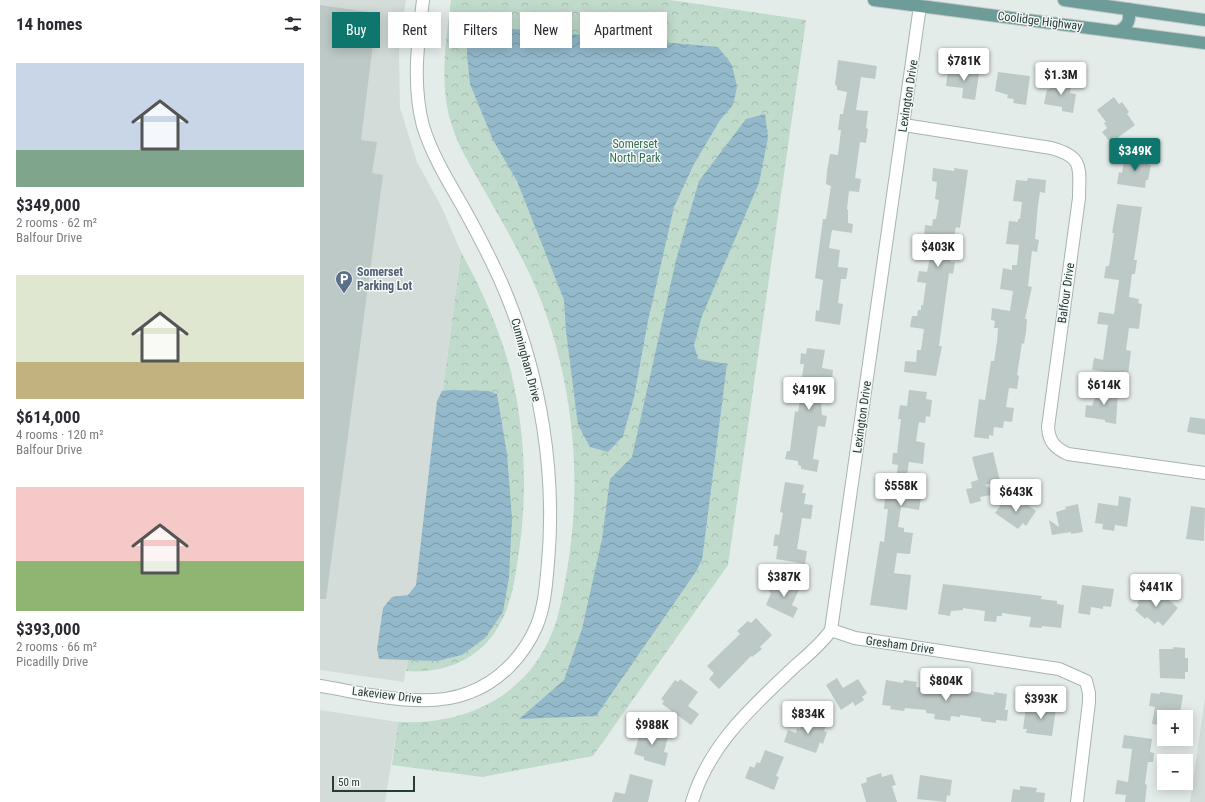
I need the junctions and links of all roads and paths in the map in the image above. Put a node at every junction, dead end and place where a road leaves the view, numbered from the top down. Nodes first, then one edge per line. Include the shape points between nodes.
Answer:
1 (423, 0) edge
2 (874, 0) edge
3 (1064, 0) edge
4 (888, 1) edge
5 (1129, 5) edge
6 (920, 6) junction
7 (1205, 20) edge
8 (1119, 31) junction
9 (1205, 43) edge
10 (904, 125) junction
11 (1205, 473) edge
12 (831, 630) junction
13 (320, 686) edge
14 (454, 698) joint
15 (692, 802) edge
16 (1077, 802) edge

1 - 14 street, Cunningham Drive via 416,72 417,94 423,123 432,152 488,254 514,313 542,418 550,493 550,546 545,593 537,626 519,656 507,670 483,687
2 - 4 main road, Coolidge Highway
3 - 5 main road, Coolidge Highway
4 - 6 main road, Coolidge Highway
5 - 7 main road, Coolidge Highway
5 - 8 main road via 1130,19
6 - 8 main road, Coolidge Highway
6 - 10 street, Lexington Drive
8 - 9 main road, Coolidge Highway
10 - 11 street, Balfour Drive via 1051,148 1076,160 1079,166 1079,198 1048,427 1050,442 1068,454
10 - 12 street, Lexington Drive
12 - 15 street via 726,735 708,764
12 - 16 street, Gresham Drive via 855,638 1059,669 1086,681 1090,693
13 - 14 street, Lakeview Drive via 415,700

